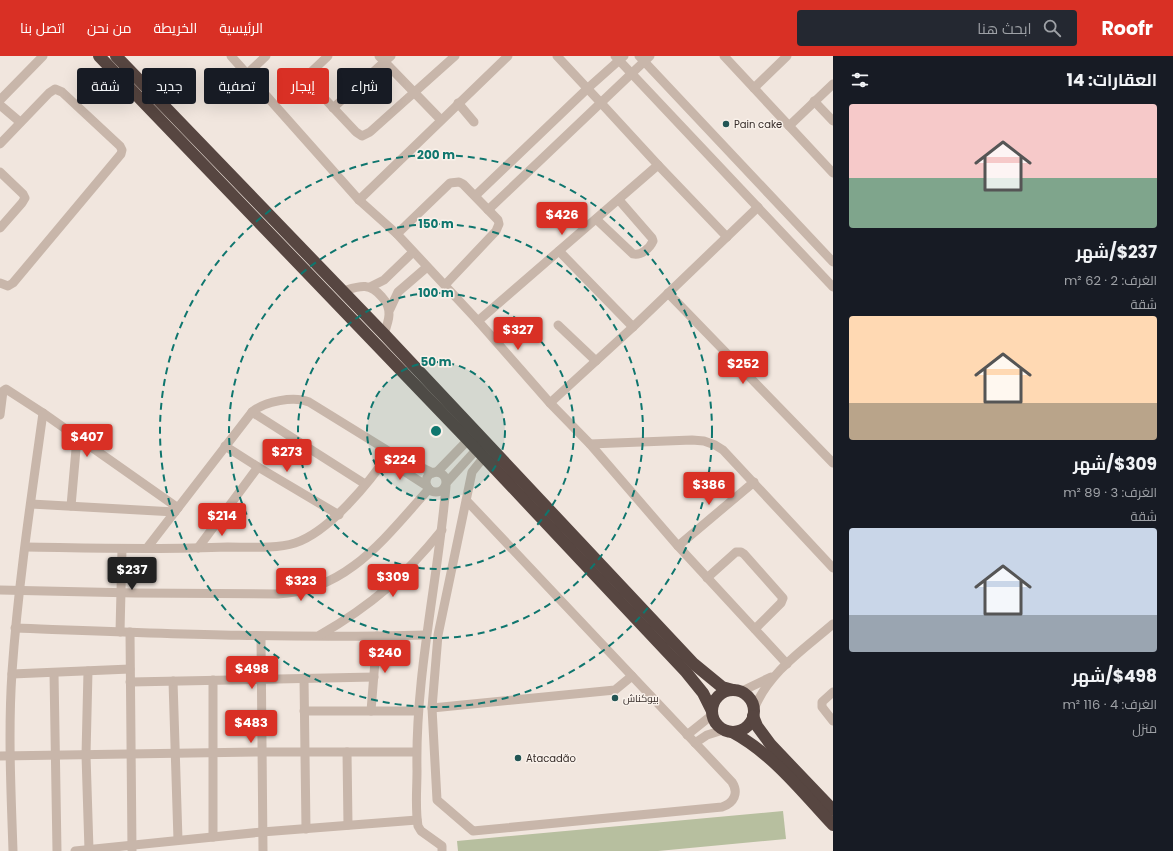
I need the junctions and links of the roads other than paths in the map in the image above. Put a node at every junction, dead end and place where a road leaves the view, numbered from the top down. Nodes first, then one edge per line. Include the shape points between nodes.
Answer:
1 (99, 56) edge
2 (116, 56) edge
3 (230, 56) edge
4 (266, 56) edge
5 (328, 56) edge
6 (455, 56) edge
7 (508, 56) edge
8 (557, 56) edge
9 (724, 56) edge
10 (787, 56) edge
11 (619, 57) edge
12 (37, 58) edge
13 (385, 58) edge
14 (645, 58) edge
15 (241, 68) edge
16 (253, 68) edge
17 (631, 74) junction
18 (833, 84) edge
19 (588, 88) junction
20 (754, 88) junction
21 (415, 92) junction
22 (269, 99) edge
23 (0, 100) edge
24 (601, 102) junction
25 (814, 102) junction
26 (458, 103) junction
27 (0, 105) edge
28 (333, 108) junction
29 (441, 120) junction
30 (833, 121) edge
31 (20, 122) junction
32 (474, 122) dead end
33 (789, 126) junction
34 (0, 144) edge
35 (658, 165) junction
36 (0, 172) edge
37 (833, 173) edge
38 (475, 196) junction
39 (359, 200) junction
40 (619, 200) junction
41 (758, 207) junction
42 (488, 210) junction
43 (596, 219) junction
44 (0, 228) edge
45 (398, 234) junction
46 (727, 237) junction
47 (413, 252) junction
48 (560, 252) junction
49 (833, 262) edge
50 (427, 267) junction
51 (0, 283) edge
52 (445, 286) junction
53 (370, 287) junction
54 (833, 287) edge
55 (343, 291) junction
56 (668, 294) junction
57 (390, 309) junction
58 (478, 321) junction
59 (558, 325) dead end
60 (633, 327) junction
61 (384, 334) junction
62 (596, 361) junction
63 (550, 403) junction
64 (252, 412) junction
65 (43, 413) junction
66 (0, 415) edge
67 (77, 438) junction
68 (468, 440) junction
69 (590, 444) junction
70 (225, 446) junction
71 (480, 453) junction
72 (388, 456) junction
73 (833, 463) edge
74 (258, 467) junction
75 (435, 472) junction
76 (754, 482) junction
77 (365, 484) junction
78 (446, 484) junction
79 (428, 488) junction
80 (466, 500) junction
81 (31, 504) junction
82 (71, 506) junction
83 (177, 510) junction
84 (339, 515) junction
85 (442, 530) junction
86 (678, 546) junction
87 (26, 547) junction
88 (147, 548) junction
89 (198, 548) junction
90 (122, 549) junction
91 (833, 568) edge
92 (707, 578) junction
93 (0, 590) edge
94 (20, 591) junction
95 (122, 593) junction
96 (833, 624) edge
97 (16, 628) junction
98 (755, 629) junction
99 (120, 632) junction
100 (130, 632) junction
101 (426, 635) junction
102 (318, 636) junction
103 (377, 636) junction
104 (261, 637) junction
105 (787, 664) junction
106 (130, 669) junction
107 (88, 671) junction
108 (54, 673) junction
109 (12, 674) junction
110 (774, 675) junction
111 (632, 676) junction
112 (374, 677) junction
113 (304, 678) junction
114 (261, 679) junction
115 (213, 680) junction
116 (173, 681) junction
117 (130, 682) junction
118 (736, 691) junction
119 (833, 692) edge
120 (432, 708) junction
121 (418, 710) junction
122 (304, 711) junction
123 (371, 711) junction
124 (712, 713) junction
125 (754, 713) junction
126 (833, 721) edge
127 (728, 731) junction
128 (687, 735) junction
129 (695, 743) junction
130 (262, 752) junction
131 (347, 752) junction
132 (416, 752) junction
133 (213, 753) junction
134 (305, 753) junction
135 (131, 754) junction
136 (175, 754) junction
137 (86, 755) junction
138 (5, 756) edge
139 (55, 756) junction
140 (833, 810) edge
141 (417, 820) junction
142 (348, 825) junction
143 (833, 825) edge
144 (306, 829) junction
145 (262, 832) junction
146 (213, 837) junction
147 (178, 840) junction
148 (132, 848) edge
149 (89, 850) junction
150 (13, 851) edge
151 (57, 851) edge
152 (75, 851) edge
153 (263, 851) edge
154 (442, 851) edge

1 - 68 highway
2 - 55 highway
3 - 15 street
4 - 16 street
5 - 28 street via 307,78
6 - 21 street
7 - 26 street
8 - 19 street
9 - 20 street
10 - 20 street
11 - 17 street
11 - 19 street
12 - 23 street
13 - 21 street
13 - 28 street
14 - 17 street
14 - 49 street
17 - 24 street
17 - 41 street
18 - 25 street
19 - 24 street
19 - 38 street
20 - 33 street
21 - 28 street via 366,135 359,135
21 - 29 street
22 - 39 street
24 - 35 street
24 - 42 street
25 - 30 street
25 - 33 street
26 - 29 street
26 - 32 street
27 - 31 street
29 - 39 street
31 - 34 street
31 - 51 street via 52,90 59,90 120,146 122,152 13,283 8,286
33 - 37 street
35 - 40 street
35 - 46 street
36 - 44 street via 25,198
38 - 42 street
38 - 45 street via 463,184 450,183
39 - 45 street
40 - 43 street
40 - 43 street via 652,238 650,245 639,254 633,254
41 - 46 street
41 - 54 street
42 - 52 street via 498,220 499,228
43 - 48 street
45 - 47 street
46 - 56 street
47 - 50 street
47 - 53 street via 384,280
48 - 58 street
48 - 60 street
50 - 52 street
50 - 57 street via 398,292
52 - 58 street
53 - 55 street
53 - 57 street via 386,301
55 - 61 highway
56 - 60 street
56 - 73 street
57 - 61 street
58 - 63 street
59 - 62 street
60 - 62 street
61 - 118 highway via 694,664 722,687
62 - 63 street
63 - 69 street
64 - 70 street
64 - 72 street via 265,404 304,400 315,404
64 - 77 street
65 - 66 street via 5,389
65 - 67 street
65 - 81 street
67 - 82 street
67 - 83 street
68 - 71 highway
68 - 75 street
69 - 76 street via 704,441 723,450
69 - 86 street
70 - 74 street
70 - 83 street
71 - 78 street
71 - 80 street via 472,472
71 - 124 highway via 686,672 703,693
72 - 75 street
72 - 77 street
72 - 79 street
74 - 84 street
74 - 89 street
75 - 78 street via 444,475
75 - 79 street via 427,478
76 - 86 street
76 - 91 street
77 - 84 street
78 - 79 street via 440,492 432,492
78 - 85 street
79 - 95 street via 361,561 338,577 312,588 278,594
80 - 111 street
80 - 120 street via 438,635
81 - 82 street
81 - 87 street
82 - 83 street
83 - 88 street
84 - 89 street via 310,536 295,543 277,546
85 - 101 street
85 - 102 street via 422,556 399,579 347,620
86 - 92 street
87 - 90 street
87 - 94 street
88 - 89 street
88 - 90 street
90 - 95 street
92 - 98 street
92 - 98 street via 736,552 744,554 783,598 782,603
93 - 94 street
94 - 95 street
94 - 97 street
95 - 99 street
96 - 105 street
97 - 99 street
97 - 109 street
98 - 105 street
99 - 100 street
100 - 104 street
100 - 106 street
101 - 103 street
101 - 121 street
102 - 103 street
102 - 104 street
103 - 112 street
104 - 114 street
105 - 110 street
106 - 107 street
106 - 117 street
107 - 108 street
107 - 137 street
108 - 109 street
108 - 139 street
109 - 138 street
110 - 118 street
110 - 125 street via 759,697
111 - 120 street via 615,690
111 - 128 street
112 - 113 street
112 - 123 street
113 - 114 street
113 - 122 street
114 - 115 street
114 - 130 street
115 - 116 street
115 - 133 street
116 - 117 street
116 - 136 street
117 - 135 street
118 - 124 highway via 718,696 712,705
118 - 125 highway via 751,700
119 - 126 street via 822,702 822,707
120 - 129 street via 437,800 473,831 727,806 735,795 734,786
121 - 123 street
121 - 132 street
122 - 123 street
122 - 134 street
124 - 127 highway via 714,721
124 - 128 street
125 - 127 highway via 746,728 737,732
125 - 140 highway via 758,726 771,745
127 - 129 street via 707,735
127 - 143 highway via 763,753
128 - 129 street
130 - 133 street
130 - 134 street
130 - 145 street
131 - 132 street
131 - 134 street
131 - 142 street
132 - 141 street
133 - 136 street
133 - 146 street
134 - 144 street
135 - 136 street
135 - 137 street
135 - 148 street
136 - 147 street
137 - 139 street
137 - 149 street
138 - 139 street
138 - 150 street
139 - 151 street
141 - 142 street
141 - 154 street via 419,828 442,846
142 - 144 street
144 - 145 street
145 - 146 street
145 - 153 street
146 - 147 street
147 - 148 street
148 - 149 street
149 - 152 street

